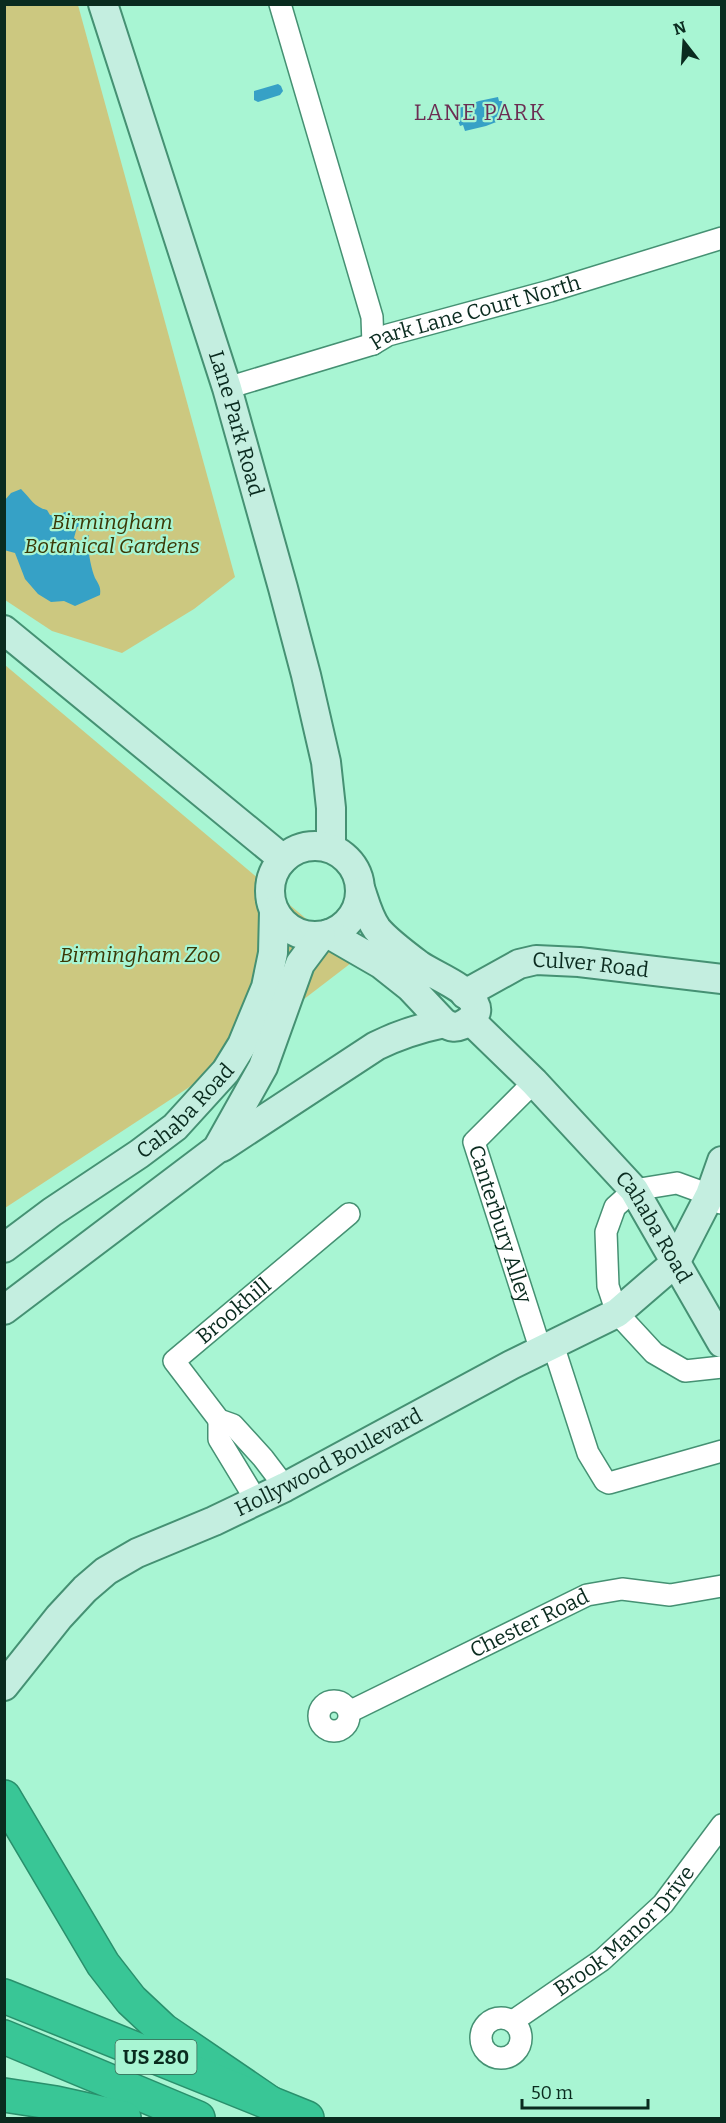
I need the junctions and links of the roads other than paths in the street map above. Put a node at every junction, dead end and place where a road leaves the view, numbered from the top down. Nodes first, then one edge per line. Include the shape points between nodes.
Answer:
1 (280, 4) edge
2 (106, 5) edge
3 (722, 238) edge
4 (373, 344) junction
5 (227, 388) junction
6 (4, 630) edge
7 (331, 848) junction
8 (283, 859) junction
9 (361, 891) junction
10 (274, 911) junction
11 (325, 935) junction
12 (722, 979) edge
13 (460, 1012) junction
14 (534, 1082) junction
15 (218, 1149) junction
16 (722, 1161) edge
17 (634, 1190) junction
18 (716, 1200) edge
19 (349, 1214) dead end
20 (4, 1248) edge
21 (675, 1263) junction
22 (4, 1310) edge
23 (617, 1313) junction
24 (722, 1343) edge
25 (547, 1348) junction
26 (722, 1367) edge
27 (219, 1420) junction
28 (722, 1451) edge
29 (285, 1486) junction
30 (256, 1500) junction
31 (722, 1586) edge
32 (4, 1686) edge
33 (349, 1712) dead end
34 (4, 1797) edge
35 (722, 1825) edge
36 (4, 1996) edge
37 (513, 2021) dead end
38 (4, 2037) edge
39 (4, 2095) edge
40 (273, 2105) junction
41 (124, 2118) edge
42 (198, 2118) edge
43 (307, 2118) edge

1 - 4 street via 372,317
2 - 5 street, Lane Park Road
3 - 4 street, Park Lane Court North via 388,335
4 - 5 street, Park Lane Court North
5 - 7 street, Lane Park Road via 326,762
6 - 8 street
7 - 8 street via 309,846
7 - 9 street, Cahaba Road via 349,861
8 - 10 street, Cahaba Road via 271,880
9 - 11 street, Cahaba Road via 349,921
9 - 13 street, Cahaba Road via 379,931 420,965 446,980
10 - 11 street, Cahaba Road via 289,928 310,936
10 - 20 street, Cahaba Road via 273,953 266,987 242,1045 226,1071 175,1127
11 - 13 street, Cahaba Road via 381,964 410,987
11 - 15 street, Cahaba Road via 300,964 263,1067
12 - 13 street, Culver Road via 536,960 519,964
13 - 14 street, Cahaba Road
13 - 15 street, Cahaba Road via 376,1046
14 - 17 street, Cahaba Road
14 - 25 street, Canterbury Alley via 474,1142
15 - 22 street, Cahaba Road
16 - 18 street
17 - 18 street via 677,1183
17 - 21 street, Cahaba Road
17 - 23 street via 615,1207 606,1232 608,1286
18 - 21 street
19 - 27 street, Brookhill via 174,1361
21 - 23 street, Hollywood Boulevard
21 - 24 street, Cahaba Road
23 - 25 street, Hollywood Boulevard
23 - 26 street via 654,1353 685,1371
25 - 28 street, Canterbury Alley via 588,1453 604,1481 609,1483
25 - 29 street, Hollywood Boulevard
27 - 29 street, Brookhill via 233,1425
27 - 30 street, Brookhill via 219,1439
29 - 30 street, Hollywood Boulevard
30 - 32 street, Hollywood Boulevard via 137,1553 106,1571 59,1617
31 - 33 street, Chester Road via 670,1595 622,1589 587,1595
34 - 40 highway via 103,1964 131,2000 164,2030
35 - 37 street, Brook Manor Drive via 663,1905 602,1960
36 - 40 highway, US 280
38 - 42 highway, US 280
39 - 41 highway
40 - 43 highway, US 280

